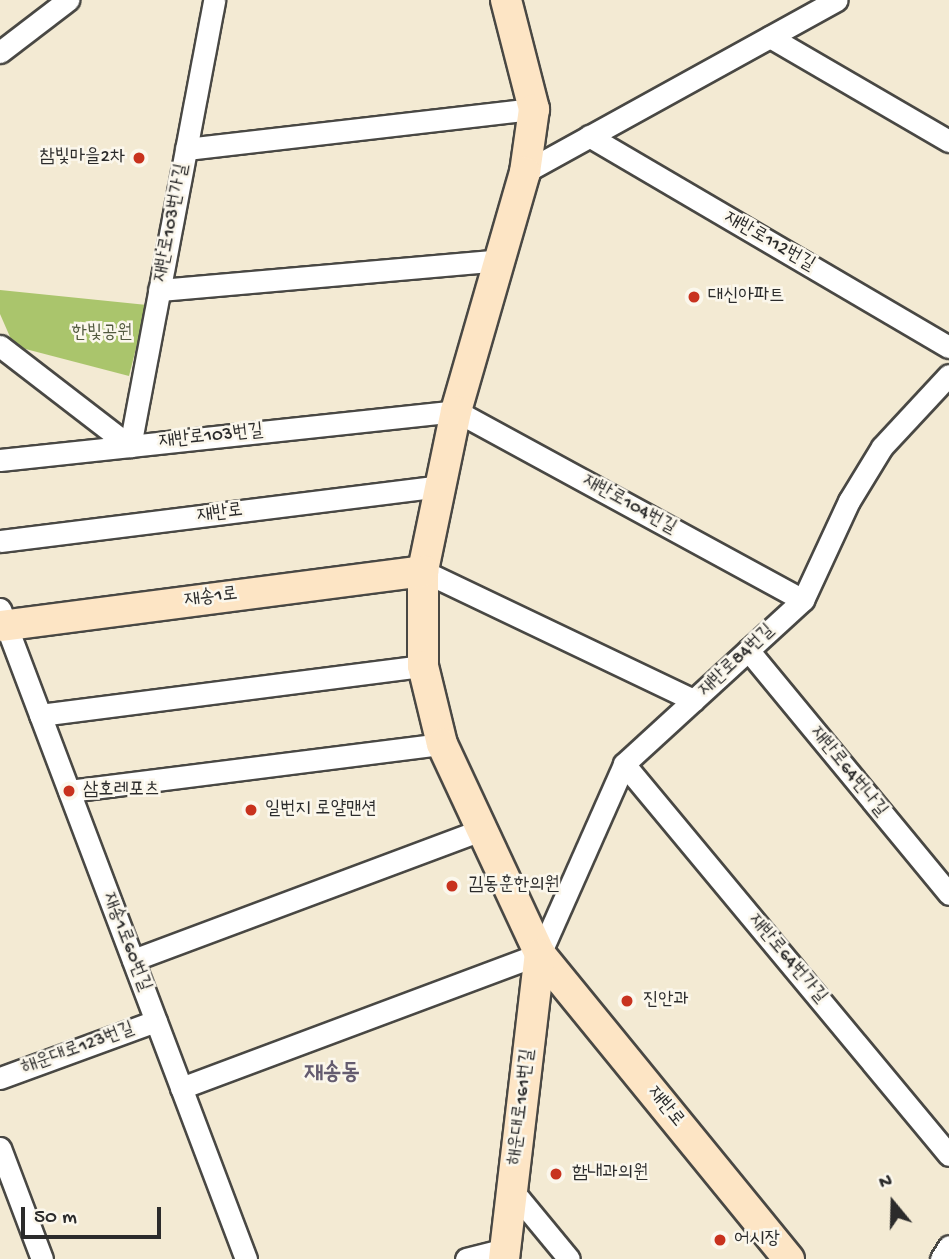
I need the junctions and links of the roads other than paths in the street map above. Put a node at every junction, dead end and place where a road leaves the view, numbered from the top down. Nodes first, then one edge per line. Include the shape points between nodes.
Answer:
1 (214, 0) edge
2 (837, 0) edge
3 (507, 1) edge
4 (58, 4) edge
5 (770, 37) junction
6 (0, 52) edge
7 (534, 109) junction
8 (589, 136) junction
9 (949, 141) edge
10 (186, 149) junction
11 (524, 172) junction
12 (499, 260) junction
13 (159, 290) junction
14 (0, 345) edge
15 (949, 347) edge
16 (949, 375) edge
17 (456, 411) junction
18 (130, 446) junction
19 (0, 460) edge
20 (440, 486) junction
21 (0, 541) edge
22 (423, 571) junction
23 (803, 600) junction
24 (2, 620) edge
25 (748, 650) junction
26 (423, 666) junction
27 (694, 700) junction
28 (40, 715) junction
29 (442, 744) junction
30 (624, 764) junction
31 (69, 791) junction
32 (480, 830) junction
33 (949, 894) edge
34 (540, 954) junction
35 (133, 960) junction
36 (156, 1021) junction
37 (0, 1077) edge
38 (181, 1088) junction
39 (0, 1149) edge
40 (949, 1155) edge
41 (512, 1190) junction
42 (949, 1246) edge
43 (504, 1254) edge
44 (42, 1259) edge
45 (246, 1259) edge
46 (466, 1259) edge
47 (569, 1259) edge
48 (789, 1259) edge
49 (941, 1259) edge

1 - 10 street, 재반로103번가길
2 - 5 street
3 - 7 main road, 재반로
4 - 6 street
5 - 8 street
5 - 9 street
7 - 10 street
7 - 11 main road, 재반로
8 - 11 street
8 - 15 street, 재반로112번길
10 - 13 street, 재반로103번가길
11 - 12 main road, 재반로
12 - 13 street
12 - 17 main road, 재반로
13 - 18 street, 재반로103번가길
14 - 18 street
16 - 23 street, 재반로84번길 via 883,447 849,501
17 - 18 street, 재반로103번길
17 - 20 main road, 재반로
17 - 23 street, 재반로104번길
18 - 19 street, 재반로103번길
20 - 21 street, 재반로
20 - 22 main road, 재반로
22 - 24 main road, 재송1로
22 - 26 main road, 재반로
22 - 27 street
23 - 25 street, 재반로84번길
24 - 28 street, 재송1로60번길
25 - 27 street, 재반로84번길
25 - 33 street, 재반로64번나길
26 - 28 street
26 - 29 main road, 재반로
27 - 30 street, 재반로84번길
28 - 31 street, 재송1로60번길
29 - 31 street
29 - 32 main road, 재반로
30 - 34 street, 재반로84번길
30 - 40 street, 재반로64번가길
31 - 35 street, 재송1로60번길
32 - 34 main road, 재반로
32 - 35 street
34 - 38 street
34 - 41 main road, 해운대로161번길
34 - 48 main road, 재반로
35 - 36 street, 재송1로60번길
36 - 37 street, 해운대로123번길
36 - 38 street, 재송1로60번길
38 - 45 street, 재송1로60번길
39 - 44 street
41 - 43 main road, 해운대로161번길
41 - 47 street
42 - 49 street
43 - 46 street

